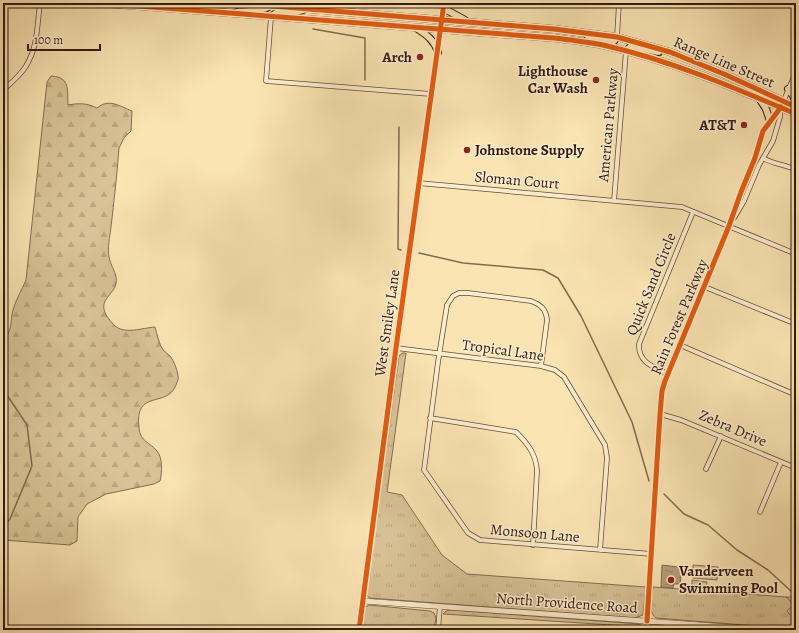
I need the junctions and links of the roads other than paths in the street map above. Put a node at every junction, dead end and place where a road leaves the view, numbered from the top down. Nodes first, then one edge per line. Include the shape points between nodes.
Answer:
1 (40, 3) edge
2 (99, 3) edge
3 (235, 3) edge
4 (619, 3) edge
5 (271, 4) edge
6 (444, 5) edge
7 (308, 9) junction
8 (228, 13) junction
9 (271, 17) junction
10 (442, 20) junction
11 (469, 22) junction
12 (414, 28) junction
13 (441, 30) junction
14 (617, 37) junction
15 (575, 41) junction
16 (626, 51) junction
17 (438, 52) junction
18 (673, 53) junction
19 (796, 72) edge
20 (788, 89) junction
21 (3, 90) edge
22 (431, 94) junction
23 (759, 98) junction
24 (796, 100) edge
25 (783, 101) junction
26 (780, 107) junction
27 (796, 107) edge
28 (796, 114) edge
29 (770, 121) junction
30 (763, 158) junction
31 (796, 170) edge
32 (418, 183) junction
33 (614, 201) junction
34 (693, 212) junction
35 (729, 226) junction
36 (796, 254) edge
37 (705, 287) junction
38 (796, 324) edge
39 (680, 345) junction
40 (396, 348) junction
41 (439, 354) junction
42 (541, 366) junction
43 (668, 374) junction
44 (796, 395) edge
45 (660, 414) junction
46 (430, 418) junction
47 (720, 436) junction
48 (781, 462) junction
49 (796, 468) edge
50 (706, 469) dead end
51 (760, 512) dead end
52 (532, 545) junction
53 (600, 550) junction
54 (652, 554) junction
55 (363, 601) junction
56 (440, 606) junction
57 (647, 621) junction
58 (359, 630) edge
59 (438, 630) edge
60 (647, 630) edge
61 (764, 630) edge
62 (770, 630) edge

1 - 21 street via 34,51 26,67
2 - 8 main road, Range Line Street
3 - 5 main road, Range Line Street
4 - 14 street
5 - 7 main road, Range Line Street
5 - 8 main road via 262,10
6 - 10 street, West Smiley Lane
6 - 11 main road
7 - 9 main road via 276,13
7 - 10 main road, Range Line Street
8 - 9 main road, Range Line Street
9 - 12 main road, Range Line Street
9 - 22 street via 266,81
10 - 11 main road, Range Line Street
10 - 13 street, West Smiley Lane
11 - 14 main road, Range Line Street via 554,28
12 - 13 main road, Range Line Street
12 - 17 main road via 432,40
13 - 15 main road, Range Line Street
13 - 17 street, West Smiley Lane
14 - 15 main road via 614,41
14 - 18 main road, Range Line Street
15 - 16 main road, Range Line Street
16 - 18 main road via 634,47
16 - 23 main road, Range Line Street via 669,64
16 - 33 street, American Parkway
17 - 22 street, West Smiley Lane
18 - 25 main road, Range Line Street
19 - 20 street
20 - 24 main road
20 - 25 street
22 - 32 street, West Smiley Lane
23 - 26 main road, Range Line Street
23 - 29 main road
25 - 26 street
25 - 27 main road, Range Line Street
26 - 28 main road, Range Line Street
26 - 29 street, Rain Forest Parkway
26 - 30 street, Rain Forest Parkway via 780,117 773,141
29 - 35 street, Rain Forest Parkway via 763,130
30 - 31 street
30 - 35 street, Rain Forest Parkway via 744,201
32 - 33 street, Sloman Court
32 - 40 street, West Smiley Lane
33 - 34 street, Sloman Court via 682,207
34 - 35 street, Sloman Court
34 - 43 street, Quick Sand Circle via 639,344 643,360
35 - 36 street, Sloman Court
35 - 37 street, Rain Forest Parkway
37 - 38 street
37 - 39 street, Rain Forest Parkway
39 - 43 street, Rain Forest Parkway
39 - 44 street
40 - 41 street, Tropical Lane
40 - 55 street, West Smiley Lane
41 - 42 street, Tropical Lane
41 - 42 street, Monsoon Lane via 447,304 453,296 468,292 531,301 540,305 547,320
41 - 46 street, Monsoon Lane
42 - 53 street, Tropical Lane via 555,370 564,377 605,445 607,458
43 - 45 street, Rain Forest Parkway via 662,391
45 - 47 street, Zebra Drive
45 - 54 street, Rain Forest Parkway
46 - 52 street, Monsoon Lane via 424,470 468,533 480,540
46 - 52 street via 516,432 524,439 537,460
47 - 48 street, Zebra Drive
47 - 50 street
48 - 49 street, Zebra Drive
48 - 51 street
52 - 53 street, Monsoon Lane
53 - 54 street, Monsoon Lane
54 - 57 street, Rain Forest Parkway
55 - 56 street, North Providence Road
55 - 58 street, West Smiley Lane
56 - 57 street, North Providence Road
56 - 59 street
57 - 60 street, Rain Forest Parkway
57 - 61 street, North Providence Road
61 - 62 street, North Providence Road

